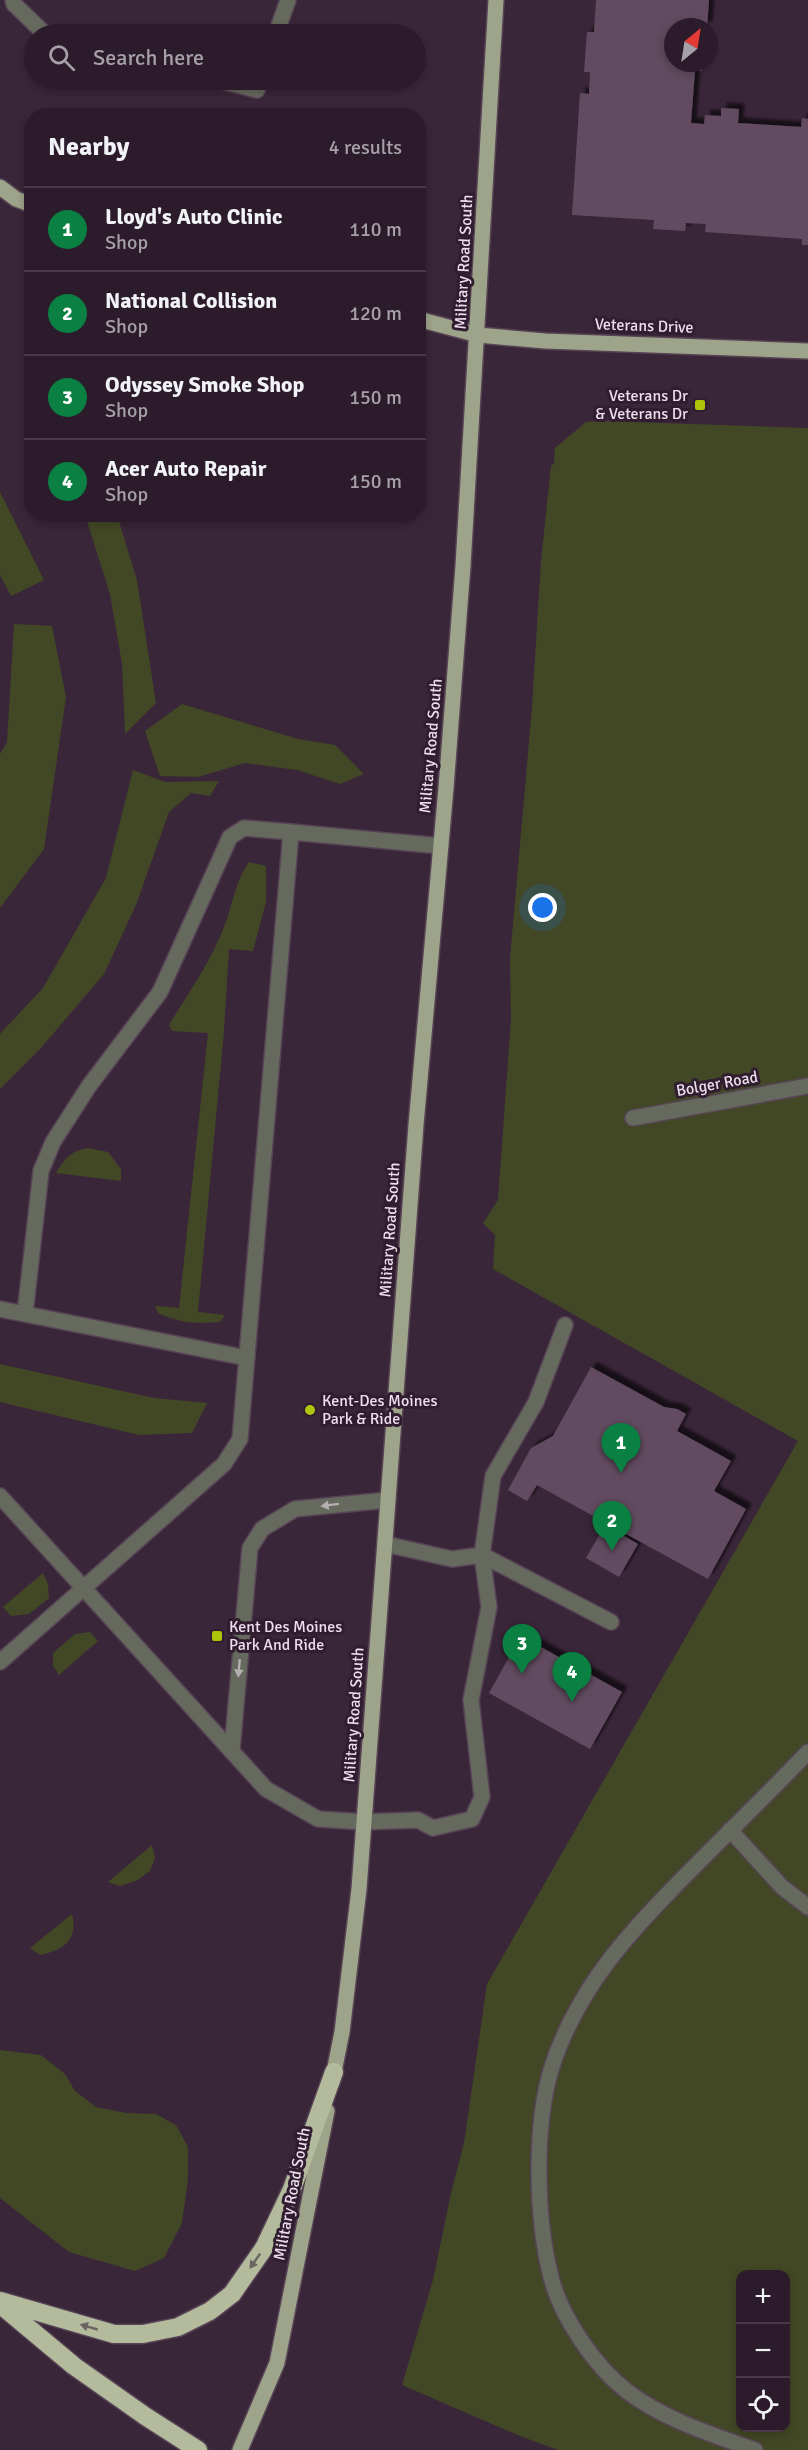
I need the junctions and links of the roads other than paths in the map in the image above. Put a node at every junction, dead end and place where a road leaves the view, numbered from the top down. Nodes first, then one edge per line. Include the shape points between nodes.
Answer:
1 (13, 0) edge
2 (288, 0) edge
3 (496, 0) edge
4 (35, 24) edge
5 (280, 24) edge
6 (0, 187) edge
7 (0, 199) edge
8 (16, 200) junction
9 (24, 202) edge
10 (426, 321) edge
11 (478, 335) junction
12 (808, 351) edge
13 (291, 832) junction
14 (441, 846) junction
15 (808, 1086) edge
16 (633, 1118) dead end
17 (0, 1309) edge
18 (25, 1314) junction
19 (565, 1325) dead end
20 (247, 1358) junction
21 (0, 1496) edge
22 (388, 1500) junction
23 (385, 1544) junction
24 (482, 1555) junction
25 (84, 1588) junction
26 (611, 1622) dead end
27 (0, 1662) edge
28 (232, 1750) junction
29 (808, 1752) edge
30 (363, 1822) junction
31 (730, 1830) junction
32 (808, 1907) edge
33 (334, 2072) junction
34 (0, 2302) edge
35 (198, 2450) edge
36 (240, 2450) edge
37 (755, 2450) edge

1 - 4 lane
2 - 5 lane
3 - 11 main road, Military Road South
6 - 8 main road
7 - 8 main road
8 - 9 main road
10 - 11 main road, Veterans Drive
11 - 12 main road, Veterans Drive
11 - 14 main road, Military Road South
13 - 14 lane
13 - 18 lane via 244,828 230,837 160,992 89,1086 53,1142 41,1171
13 - 20 lane
14 - 22 main road, Military Road South
15 - 16 lane, Bolger Road
17 - 18 lane
18 - 20 lane
19 - 24 lane via 536,1402 493,1476
20 - 25 lane via 240,1439 224,1464
21 - 25 lane
22 - 23 main road, Military Road South
22 -> 28 lane via 295,1509 262,1529 250,1548
23 - 24 lane via 452,1559
23 - 30 main road, Military Road South
24 - 26 lane
24 - 30 lane via 489,1607 471,1700 482,1797 472,1819 433,1828 418,1820
25 - 27 lane
25 - 28 lane
28 - 30 lane via 267,1789 318,1819
29 - 31 lane
30 - 33 main road, Military Road South via 345,2011
31 - 32 lane via 782,1887
31 - 37 lane via 634,1930 597,1976 562,2040 544,2109 540,2152 542,2216 551,2278 566,2314 602,2368 627,2392 660,2412
33 -> 34 highway via 292,2189 264,2248 232,2294 210,2311 177,2327 143,2334 114,2334
33 - 36 main road, Military Road South via 277,2363
34 - 35 highway via 74,2366

